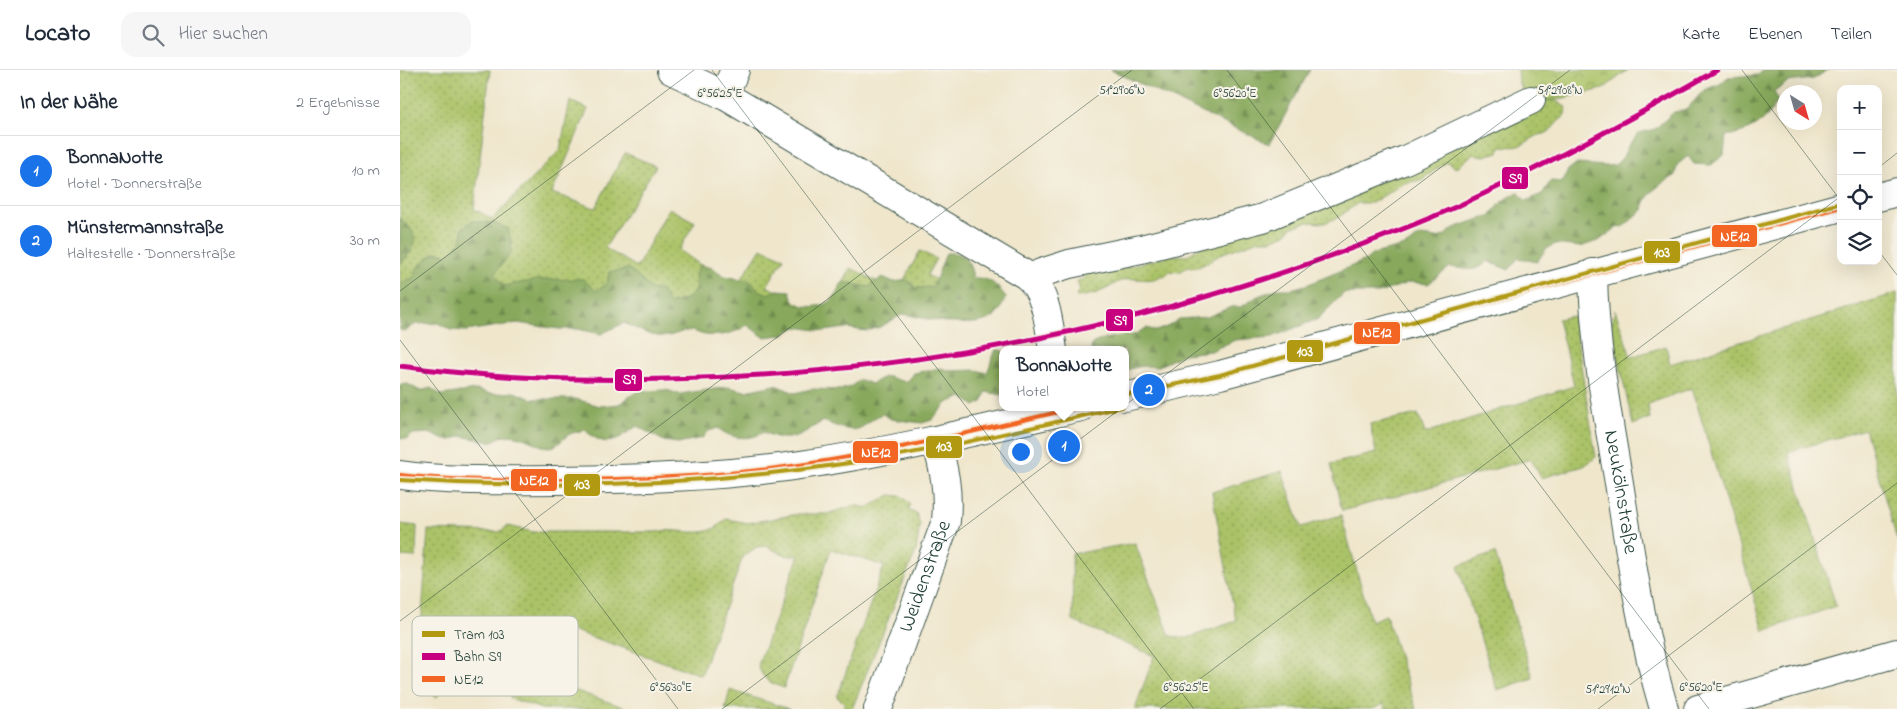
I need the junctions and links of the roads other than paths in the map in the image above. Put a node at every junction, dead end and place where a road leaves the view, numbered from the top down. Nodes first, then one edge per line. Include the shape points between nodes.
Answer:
1 (671, 70) edge
2 (735, 70) edge
3 (724, 95) junction
4 (1531, 100) dead end
5 (1897, 192) edge
6 (1882, 196) edge
7 (1837, 208) edge
8 (1593, 273) junction
9 (1031, 279) junction
10 (1052, 346) edge
11 (1129, 396) edge
12 (1057, 411) edge
13 (936, 440) junction
14 (400, 476) edge
15 (1897, 653) edge
16 (878, 709) edge
17 (1664, 709) edge
18 (1698, 709) edge

1 - 3 street
2 - 3 street
3 - 9 street
4 - 9 street via 1405,160 1263,218 1069,264 1041,272
5 - 6 street
7 - 8 street
8 - 11 street via 1220,375
8 - 17 street, Neukölnstraße via 1594,322 1608,416 1648,655
9 - 10 street via 1044,304
12 - 13 street
13 - 14 street via 805,465 704,474 506,480
13 - 16 street, Weidenstraße via 947,480 946,522
15 - 18 street

